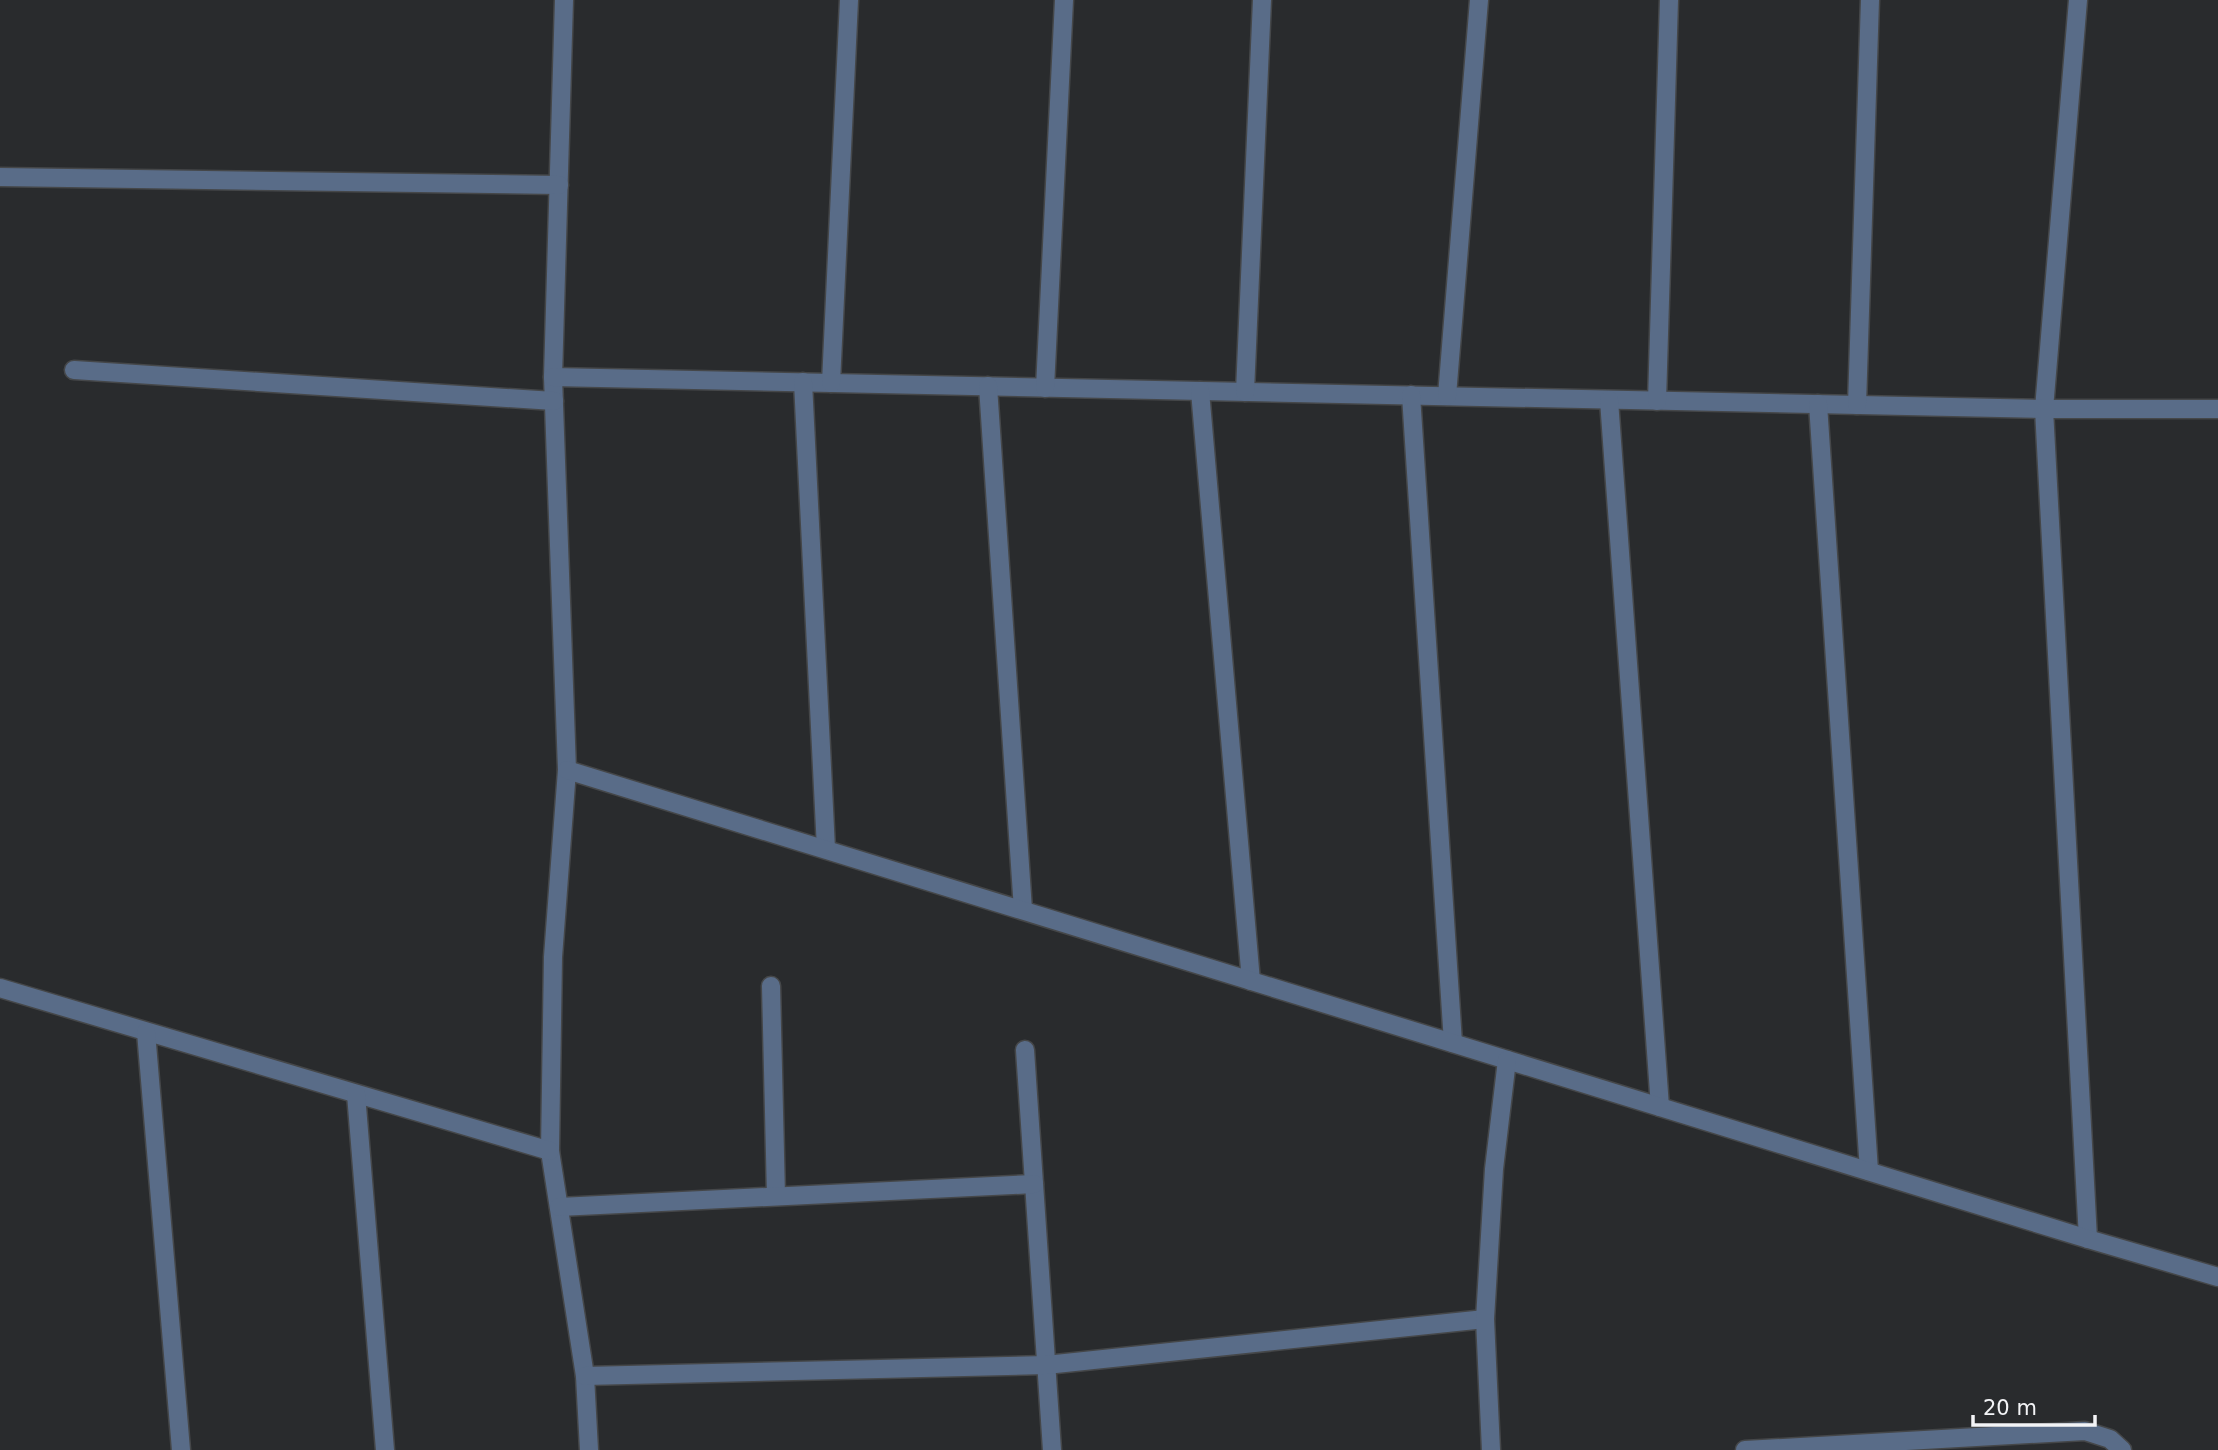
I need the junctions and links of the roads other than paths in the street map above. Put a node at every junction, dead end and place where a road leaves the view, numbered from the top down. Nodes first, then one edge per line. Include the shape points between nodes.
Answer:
1 (564, 0) edge
2 (849, 0) edge
3 (1064, 0) edge
4 (1262, 0) edge
5 (1479, 0) edge
6 (1669, 0) edge
7 (1870, 0) edge
8 (2078, 0) edge
9 (0, 177) edge
10 (558, 185) junction
11 (74, 370) dead end
12 (553, 377) junction
13 (803, 382) junction
14 (831, 383) junction
15 (988, 386) junction
16 (1045, 388) junction
17 (1200, 391) junction
18 (1245, 392) junction
19 (1410, 395) junction
20 (1447, 396) junction
21 (1609, 400) junction
22 (554, 401) junction
23 (1657, 401) junction
24 (1818, 404) junction
25 (1857, 405) junction
26 (2044, 409) junction
27 (2218, 409) edge
28 (567, 770) junction
29 (826, 849) junction
30 (1023, 910) junction
31 (1251, 981) junction
32 (771, 986) dead end
33 (0, 988) edge
34 (146, 1032) junction
35 (1452, 1042) junction
36 (1025, 1050) dead end
37 (1507, 1060) junction
38 (356, 1094) junction
39 (1660, 1107) junction
40 (550, 1151) junction
41 (1869, 1171) junction
42 (1034, 1184) junction
43 (776, 1196) junction
44 (559, 1207) junction
45 (2088, 1239) junction
46 (2218, 1277) edge
47 (1485, 1319) junction
48 (1046, 1365) junction
49 (585, 1376) junction
50 (181, 1450) edge
51 (385, 1450) edge
52 (589, 1450) edge
53 (1052, 1450) edge
54 (1491, 1450) edge
55 (1745, 1450) edge
56 (2122, 1450) edge

1 - 10 street
2 - 14 street
3 - 16 street
4 - 18 street
5 - 20 street
6 - 23 street
7 - 25 street
8 - 26 street
9 - 10 street
10 - 12 street
11 - 22 street
12 - 13 street
12 - 22 street
13 - 14 street
13 - 29 street
14 - 15 street
15 - 16 street
15 - 30 street
16 - 17 street
17 - 18 street
17 - 31 street
18 - 19 street
19 - 20 street
19 - 35 street
20 - 21 street
21 - 23 street
21 - 39 street
22 - 28 street
23 - 24 street
24 - 25 street
24 - 41 street
25 - 26 street
26 - 27 street
26 - 45 street
28 - 29 street
28 - 40 street via 553,957
29 - 30 street
30 - 31 street
31 - 35 street
32 - 43 street
33 - 34 street
34 - 38 street
34 - 50 street
35 - 37 street
36 - 42 street
37 - 39 street
37 - 47 street via 1494,1169
38 - 40 street
38 - 51 street
39 - 41 street
40 - 44 street
41 - 45 street
42 - 43 street
42 - 48 street
43 - 44 street
44 - 49 street
45 - 46 street
47 - 48 street
47 - 54 street
48 - 49 street
48 - 53 street
49 - 52 street
55 - 56 street via 2085,1431 2110,1439

